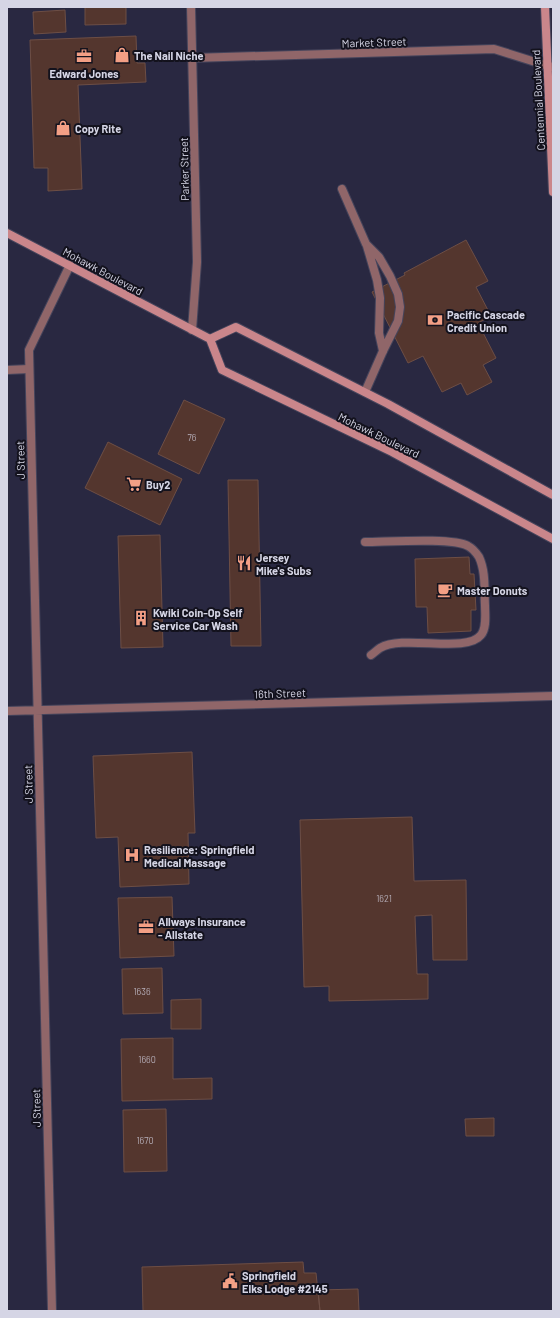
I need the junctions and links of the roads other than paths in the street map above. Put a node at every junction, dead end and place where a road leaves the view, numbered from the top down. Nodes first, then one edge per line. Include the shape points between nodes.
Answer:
1 (191, 7) edge
2 (545, 7) edge
3 (192, 58) junction
4 (550, 67) edge
5 (342, 189) dead end
6 (553, 192) edge
7 (7, 233) edge
8 (366, 244) junction
9 (70, 265) junction
10 (192, 330) junction
11 (210, 339) junction
12 (382, 351) junction
13 (29, 369) junction
14 (7, 370) edge
15 (365, 392) junction
16 (553, 495) edge
17 (553, 539) edge
18 (366, 542) dead end
19 (371, 655) dead end
20 (553, 696) edge
21 (38, 710) junction
22 (7, 711) edge
23 (52, 1311) edge

1 - 3 street, Parker Street
2 - 4 main road, Centennial Boulevard
3 - 4 street, Market Street via 494,49
3 - 10 street, Parker Street via 197,262
4 - 6 main road, Centennial Boulevard
5 - 8 street
7 - 9 main road, Mohawk Boulevard
8 - 12 street via 378,280
8 - 12 street via 379,257 390,276 398,294 400,307 398,321
9 - 10 main road, Mohawk Boulevard
9 - 13 street, J Street via 29,350
10 - 11 main road, Mohawk Boulevard
11 - 15 main road via 236,327
11 - 17 main road, Mohawk Boulevard via 222,370 392,452
12 - 15 street
13 - 14 street
13 - 21 street, J Street
15 - 16 main road
18 - 19 street via 432,541 468,546 478,556 484,573 485,623 482,634 474,641 397,643 381,647
20 - 21 street, 16th Street
21 - 22 street, 16th Street
21 - 23 street, J Street

